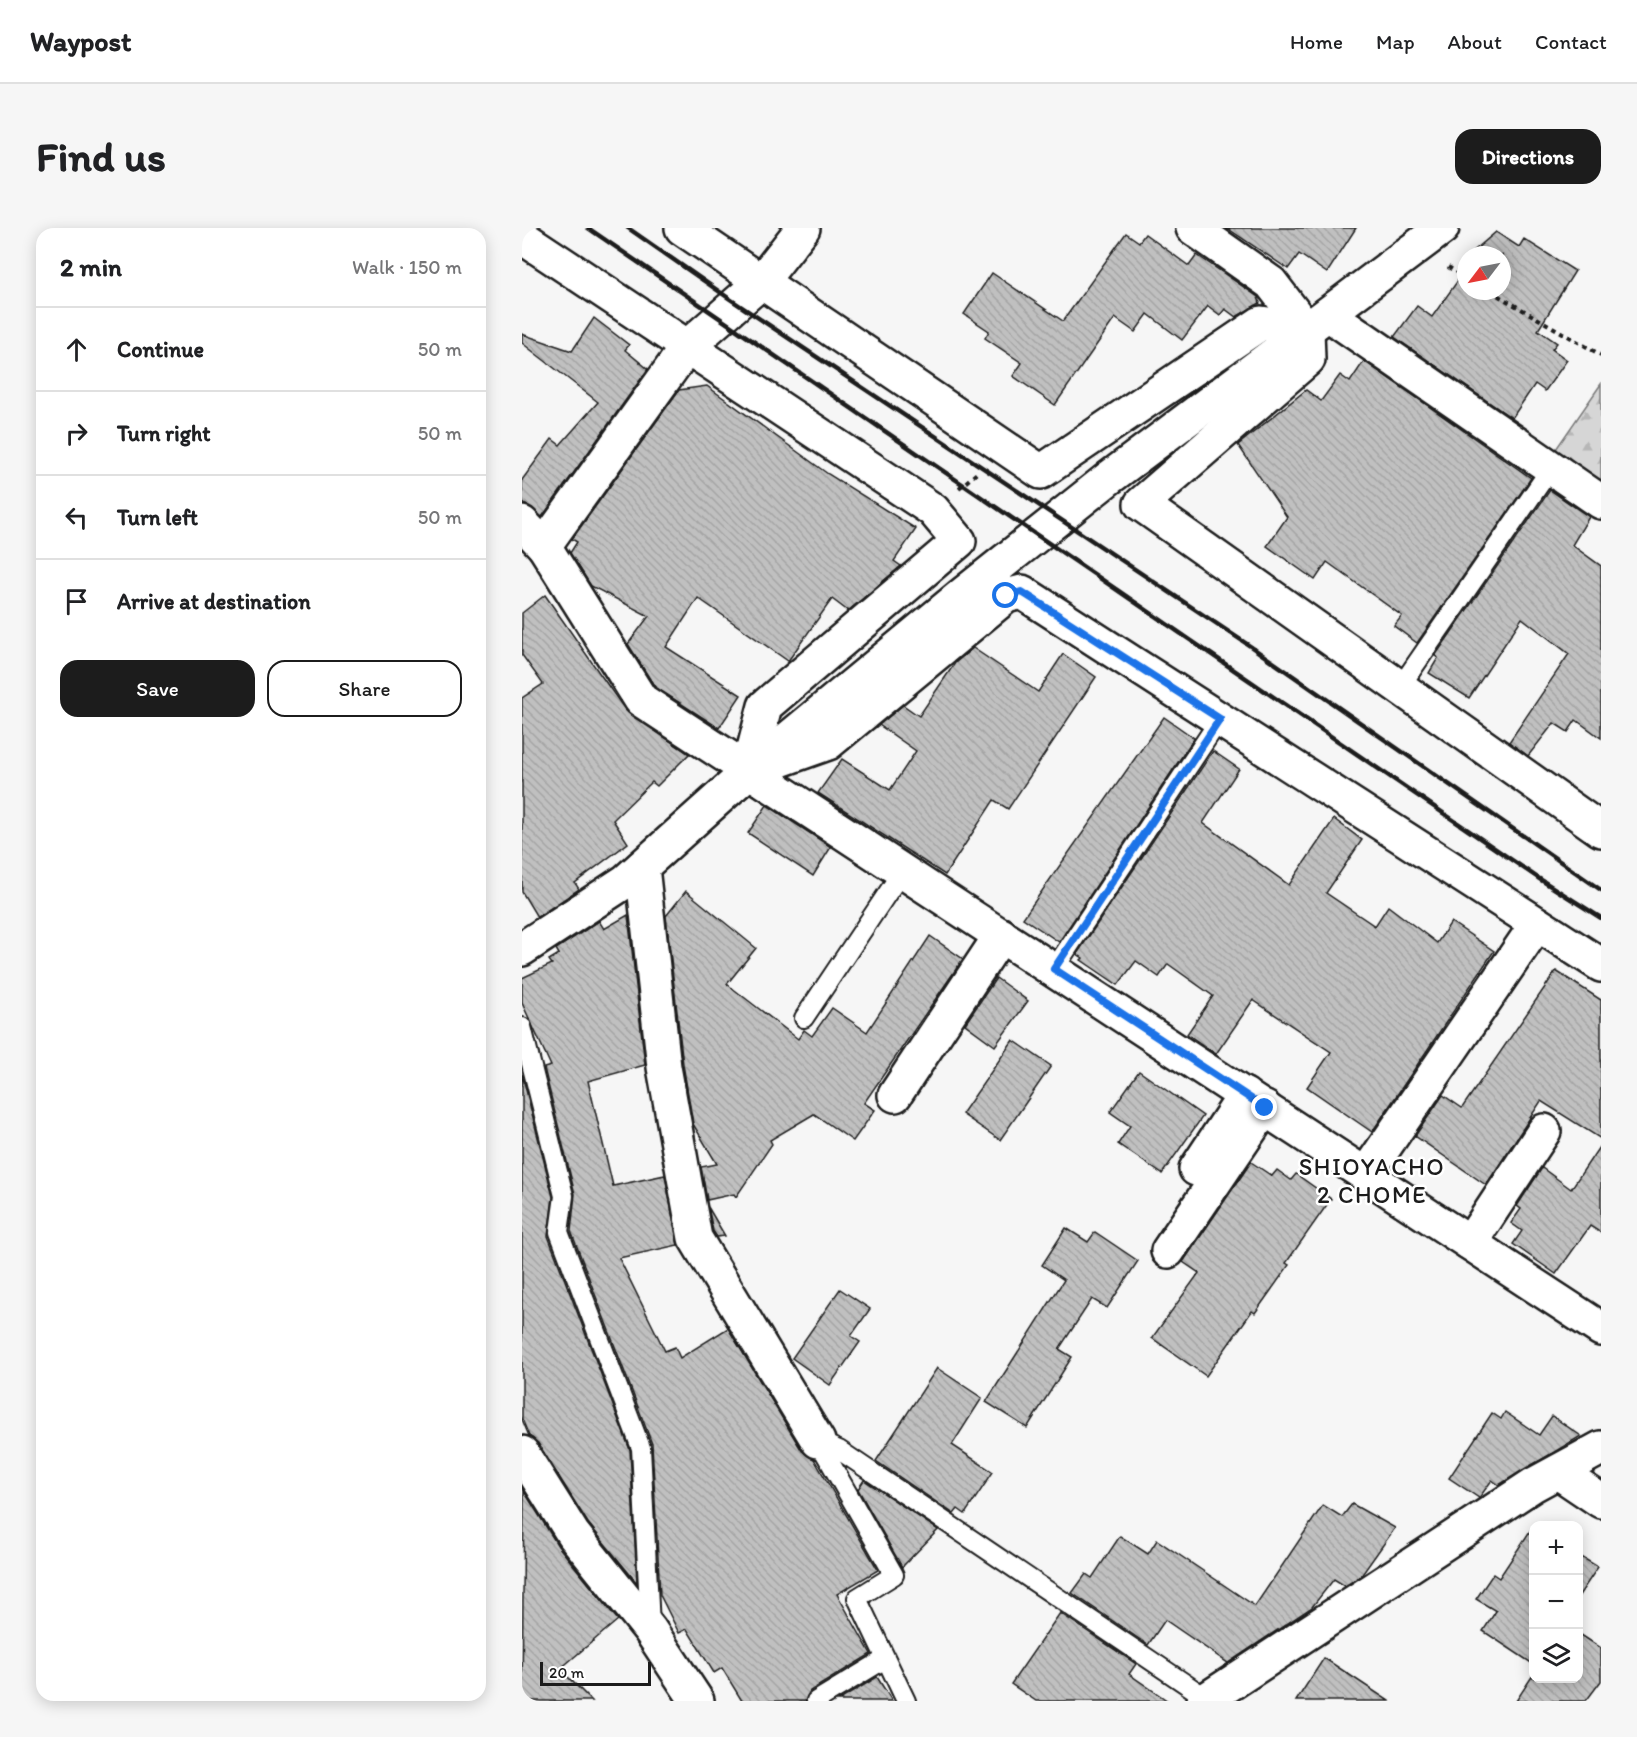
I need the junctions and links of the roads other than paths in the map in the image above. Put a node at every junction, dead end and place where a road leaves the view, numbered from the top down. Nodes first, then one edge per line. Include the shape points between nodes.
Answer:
1 (682, 228) edge
2 (803, 228) edge
3 (1192, 228) edge
4 (1442, 228) edge
5 (522, 237) edge
6 (760, 283) junction
7 (1318, 322) junction
8 (687, 347) junction
9 (1551, 468) junction
10 (1601, 502) edge
11 (533, 535) edge
12 (1400, 687) junction
13 (1220, 719) junction
14 (748, 772) junction
15 (1601, 830) edge
16 (642, 867) junction
17 (903, 870) junction
18 (1537, 924) junction
19 (1001, 934) junction
20 (522, 949) edge
21 (1601, 965) edge
22 (1054, 969) junction
23 (804, 1018) dead end
24 (522, 1027) edge
25 (895, 1095) dead end
26 (1255, 1101) junction
27 (1544, 1131) dead end
28 (1366, 1174) junction
29 (1470, 1243) junction
30 (1159, 1244) dead end
31 (1601, 1329) edge
32 (818, 1441) junction
33 (1601, 1448) edge
34 (522, 1453) edge
35 (1558, 1472) junction
36 (1601, 1501) edge
37 (650, 1629) junction
38 (885, 1659) junction
39 (1206, 1700) edge
40 (697, 1701) edge
41 (816, 1701) edge
42 (906, 1701) edge

1 - 6 street
2 - 6 street
3 - 7 street via 1271,283
4 - 7 street
5 - 8 street
6 - 7 street via 1041,472 1261,323
6 - 8 street
7 - 9 street
7 - 12 street via 1308,359 1141,504
7 - 14 street via 1100,485
8 - 11 street
8 - 14 street via 933,510 958,541 765,706
9 - 10 street
9 - 12 lane
11 - 14 street via 641,700
12 - 15 street
13 - 14 street via 1022,592 1006,596 828,743
13 - 18 street
13 - 22 lane
14 - 16 street
14 - 17 street
16 - 20 street
16 - 32 street via 664,1067 695,1238
17 - 19 street
17 - 23 lane
18 - 21 street
18 - 28 street
19 - 22 street
19 - 25 street
22 - 26 street
24 - 37 lane via 564,1196 559,1232 640,1448
26 - 28 street
26 - 30 street
27 - 29 street
28 - 29 street
29 - 31 street
32 - 38 lane via 894,1575 857,1598
32 - 39 lane via 839,1450
33 - 35 street
34 - 37 street via 573,1534
35 - 36 street
35 - 39 street
37 - 40 street
38 - 41 lane
38 - 42 lane

